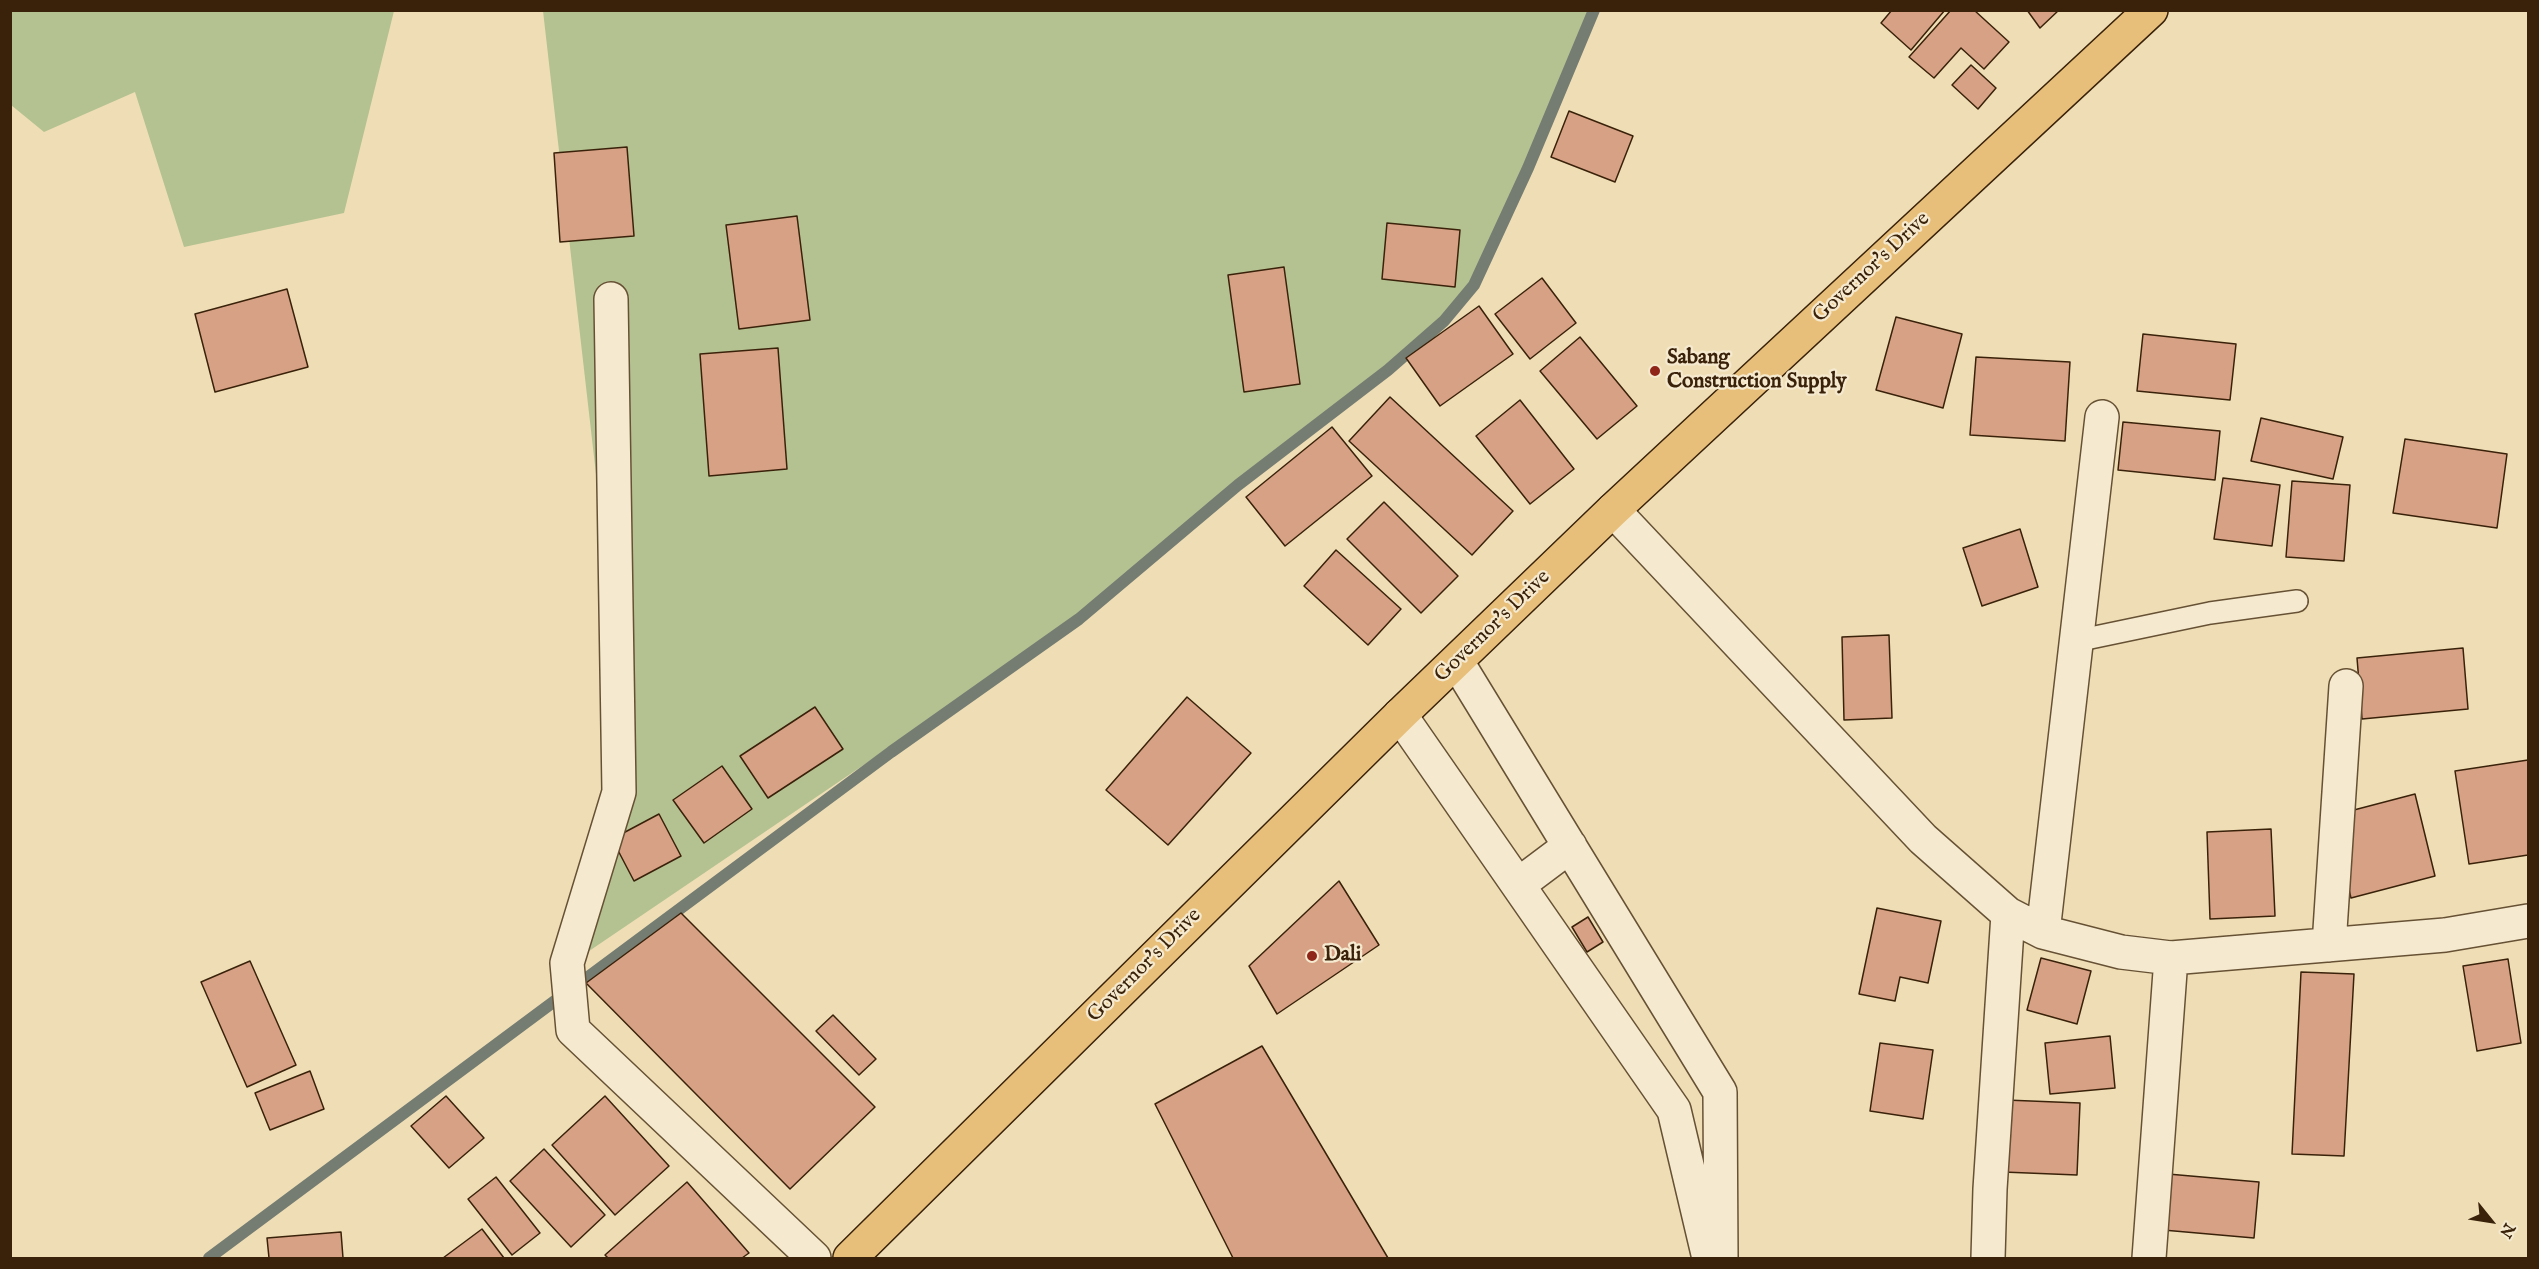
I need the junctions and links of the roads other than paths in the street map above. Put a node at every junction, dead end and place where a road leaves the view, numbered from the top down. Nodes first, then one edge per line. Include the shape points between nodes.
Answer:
1 (2151, 10) edge
2 (611, 299) dead end
3 (2102, 417) dead end
4 (1613, 510) junction
5 (2297, 602) dead end
6 (2076, 641) junction
7 (1457, 662) junction
8 (2346, 686) dead end
9 (1400, 715) junction
10 (1570, 846) junction
11 (1518, 885) junction
12 (2008, 914) junction
13 (2529, 921) edge
14 (2043, 932) junction
15 (2329, 945) junction
16 (2170, 958) junction
17 (814, 1258) edge
18 (850, 1258) edge
19 (1709, 1258) edge
20 (1721, 1258) edge
21 (1989, 1258) edge
22 (2149, 1258) edge

1 - 4 main road, Governor's Drive
2 - 17 street via 619,792 567,963 573,1030
3 - 6 street
4 - 7 main road, Governor's Drive
4 - 12 street via 1923,839
5 - 6 lane via 2210,613
6 - 14 street
7 - 9 main road, Governor's Drive
7 - 10 street
8 - 15 street
9 - 11 street
9 - 18 main road, Governor's Drive
10 - 11 street
10 - 20 street via 1720,1092
11 - 19 street via 1674,1110
12 - 14 street
12 - 21 street
13 - 15 street via 2445,935
14 - 16 street via 2121,952
15 - 16 street
16 - 22 street

